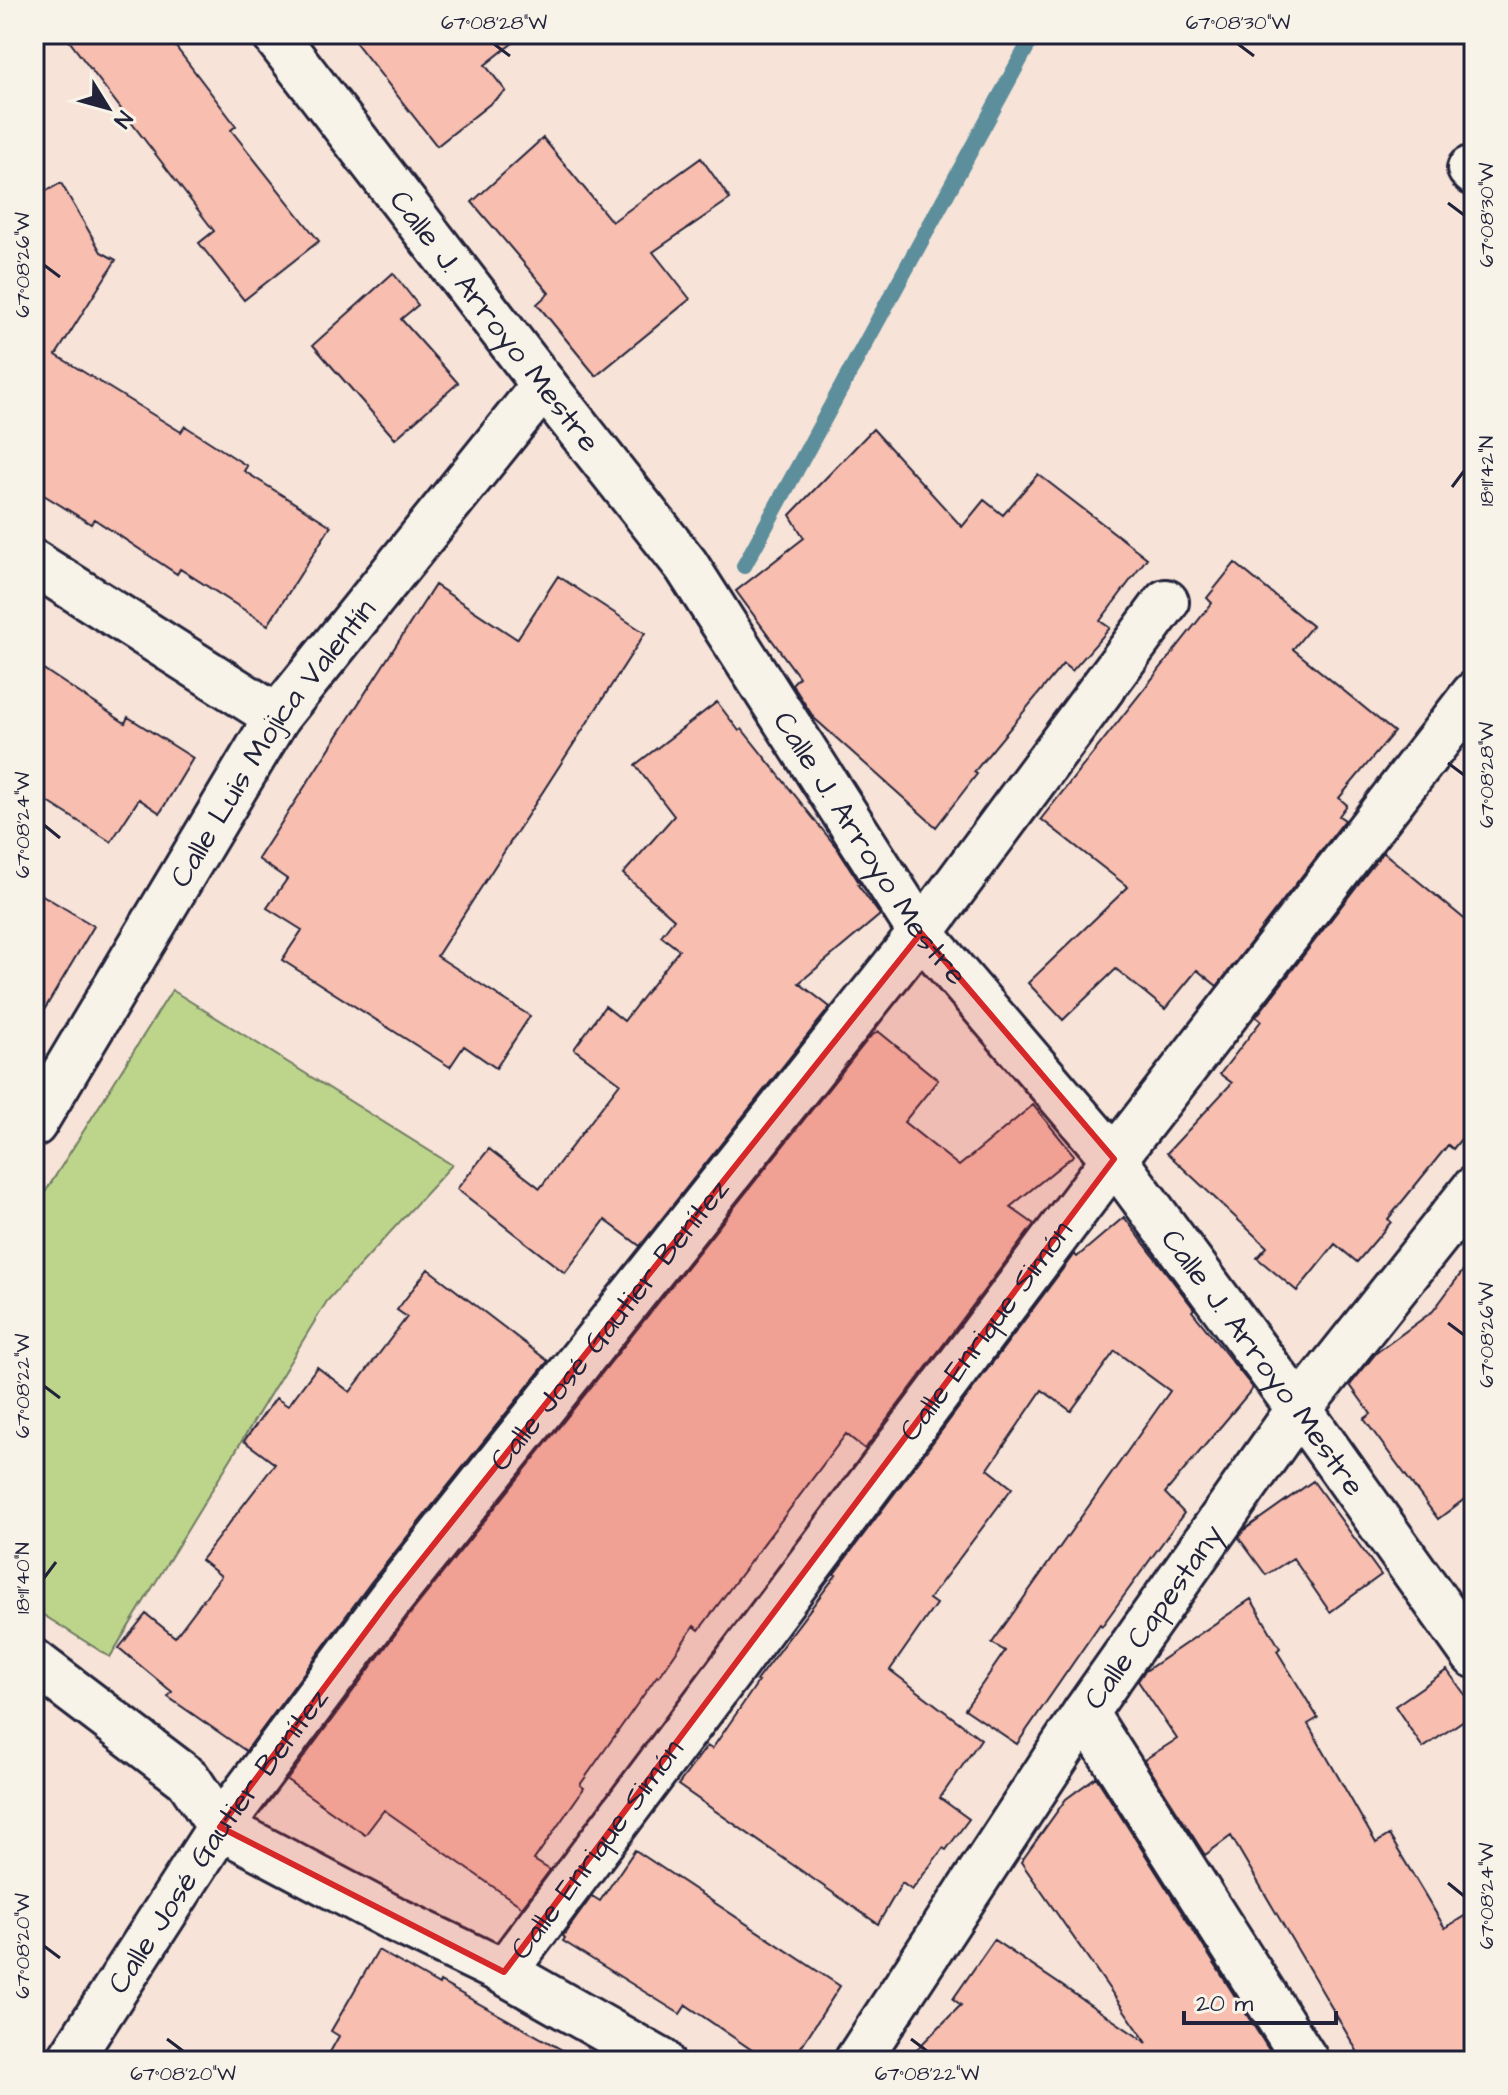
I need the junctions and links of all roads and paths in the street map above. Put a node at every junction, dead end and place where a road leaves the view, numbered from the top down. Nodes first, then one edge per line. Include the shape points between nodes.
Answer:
1 (274, 34) edge
2 (544, 385) junction
3 (34, 563) edge
4 (1166, 602) dead end
5 (1474, 694) edge
6 (277, 717) junction
7 (921, 933) junction
8 (38, 1110) edge
9 (1114, 1159) junction
10 (1474, 1189) edge
11 (1299, 1409) junction
12 (1474, 1655) edge
13 (34, 1662) edge
14 (1085, 1713) junction
15 (220, 1827) junction
16 (504, 1972) junction
17 (69, 2061) edge
18 (661, 2061) edge
19 (857, 2061) edge
20 (1306, 2061) edge

1 - 2 street, Calle J. Arroyo Mestre
2 - 6 street, Calle Luis Mojica Valentín
2 - 7 street, Calle J. Arroyo Mestre via 686,565
3 - 6 street
4 - 7 street, Calle José Gautier Benítez
5 - 9 street, Calle Enrique Simón
6 - 8 street, Calle Luis Mojica Valentín
7 - 9 street, Calle J. Arroyo Mestre
7 - 15 street, Calle José Gautier Benítez via 391,1598
9 - 11 street, Calle J. Arroyo Mestre
9 - 16 street, Calle Enrique Simón
10 - 11 street, Calle Capestany
11 - 12 street, Calle J. Arroyo Mestre
11 - 14 street, Calle Capestany
13 - 15 street via 188,1779
14 - 19 street, Calle Capestany
14 - 20 street
15 - 16 street
15 - 17 street, Calle José Gautier Benítez
16 - 18 street

